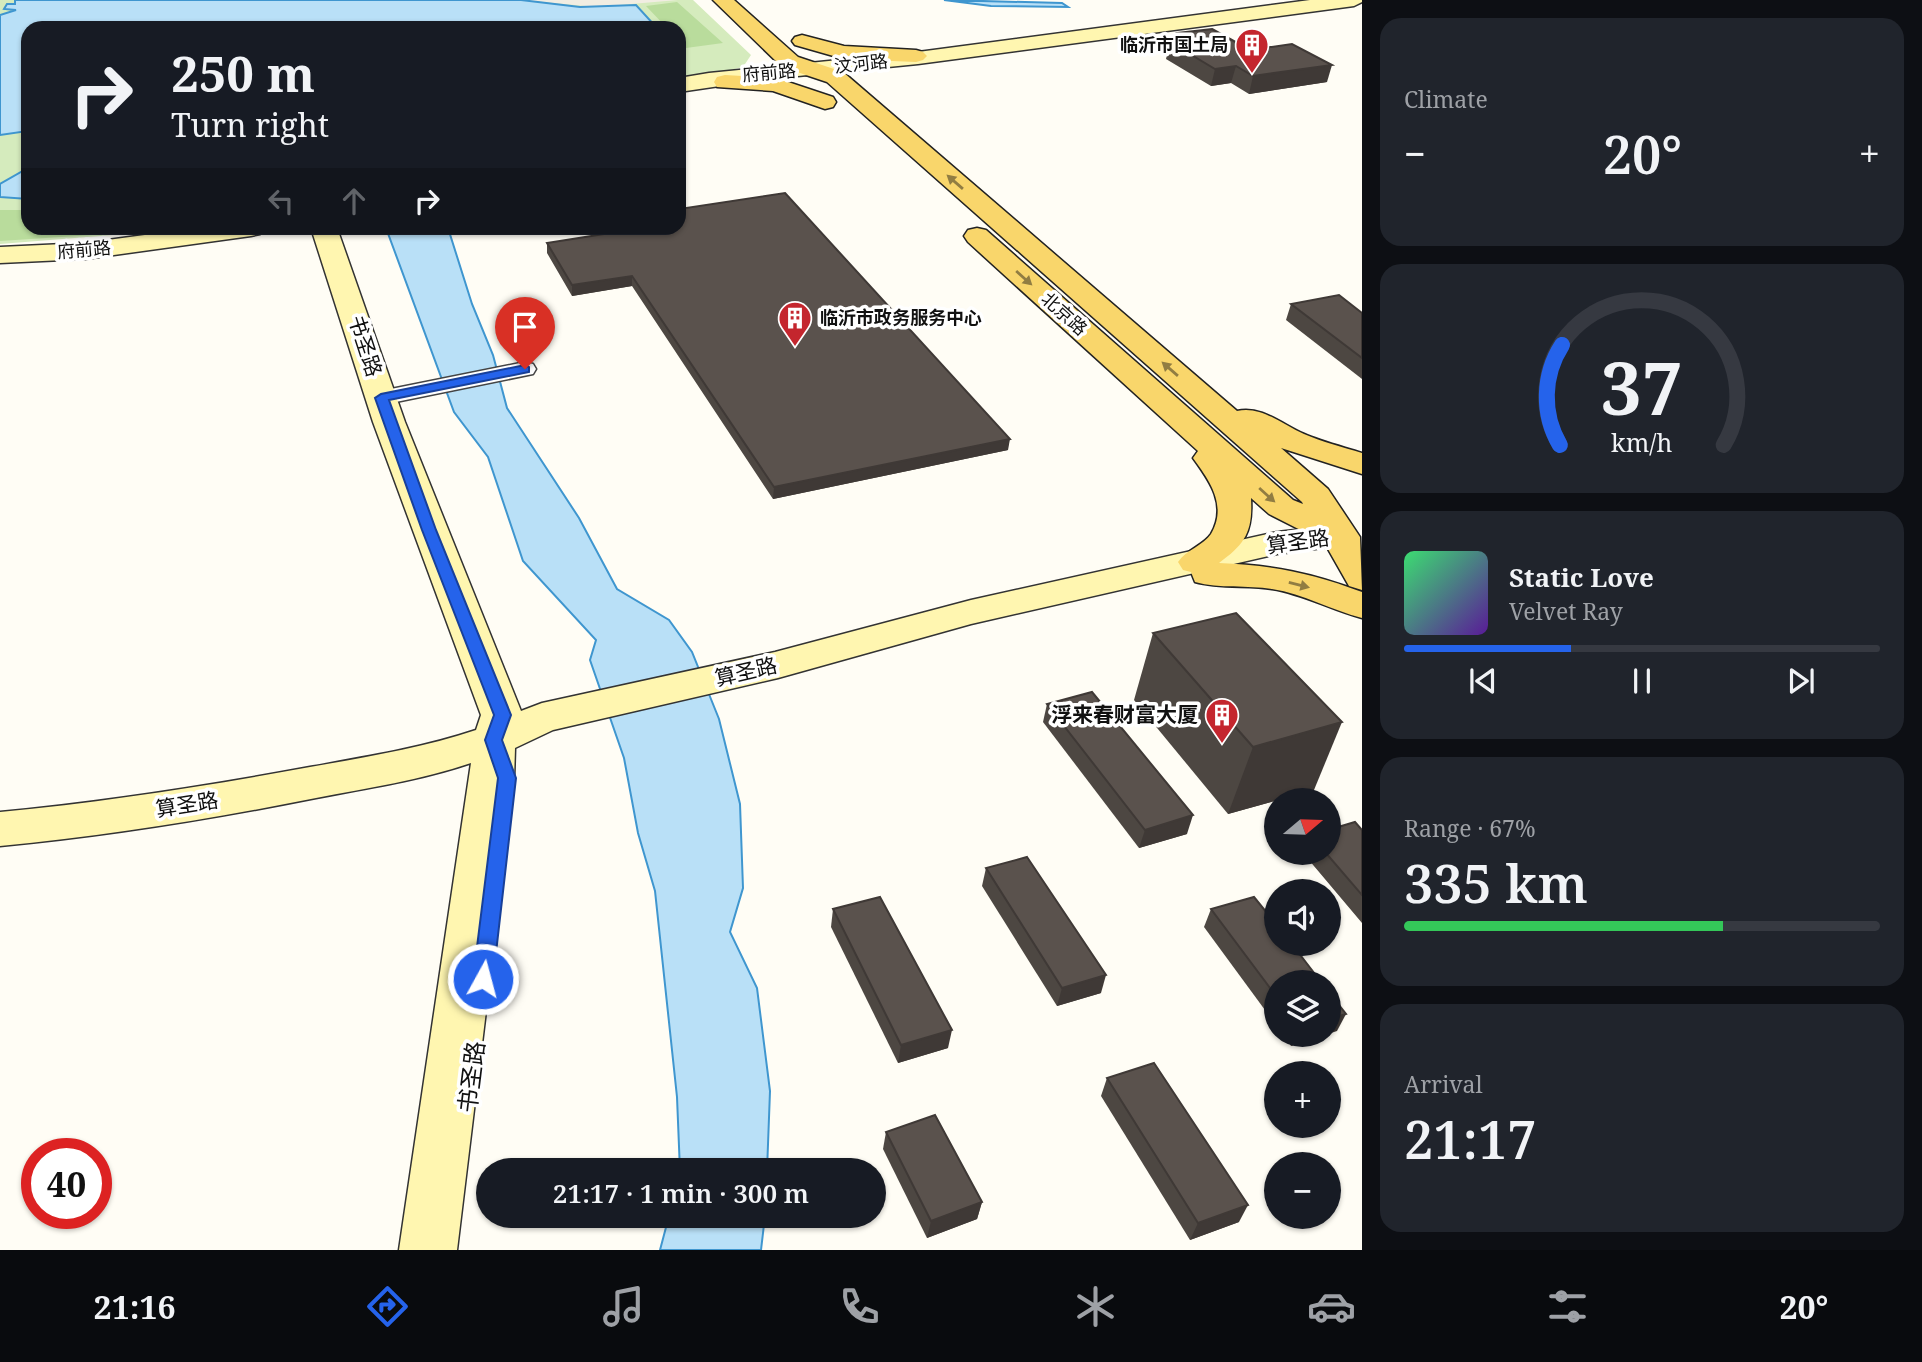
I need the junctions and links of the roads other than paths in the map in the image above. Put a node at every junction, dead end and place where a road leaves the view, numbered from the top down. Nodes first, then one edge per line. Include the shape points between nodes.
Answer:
1 (723, 0) edge
2 (746, 0) edge
3 (1335, 0) edge
4 (1354, 0) edge
5 (785, 34) junction
6 (764, 38) junction
7 (917, 57) junction
8 (810, 69) junction
9 (722, 80) junction
10 (686, 87) edge
11 (853, 106) junction
12 (907, 170) dead end
13 (964, 224) dead end
14 (160, 235) edge
15 (200, 235) edge
16 (315, 235) edge
17 (326, 235) edge
18 (0, 249) edge
19 (0, 256) edge
20 (519, 370) dead end
21 (381, 398) junction
22 (1185, 402) junction
23 (1362, 464) edge
24 (1356, 536) edge
25 (1202, 568) junction
26 (1362, 578) edge
27 (1362, 606) edge
28 (494, 740) junction
29 (0, 811) edge
30 (0, 829) edge
31 (428, 1250) edge
32 (451, 1250) edge

1 - 6 main road, 北京路
2 - 5 main road, 北京路
3 - 7 street, 汶河路
4 - 7 street, 汶河路
5 - 7 main road via 842,53
5 - 8 main road, 北京路 via 814,59
6 - 8 main road, 北京路 via 790,62
6 - 9 main road via 758,65
7 - 8 street, 汶河路
7 - 11 main road via 867,75
8 - 9 street, 府前路
8 - 11 main road, 北京路 via 809,79
9 - 10 street, 府前路
9 - 11 main road via 776,85
11 - 12 main road, 北京路
22 -> 11 main road, 北京路
13 -> 22 main road, 北京路
14 - 18 street, 府前路
15 - 19 street, 府前路 via 85,251
16 - 28 street, 书圣路 via 380,436
17 - 21 street, 书圣路
20 - 21 street
21 - 28 street, 书圣路 via 502,715
22 - 23 main road
22 - 24 main road, 北京路 via 1280,507
22 - 25 main road via 1233,491 1234,515 1227,540
24 - 25 street, 算圣路 via 1290,555
24 - 26 main road
25 -> 27 main road via 1319,589
25 - 28 street, 算圣路 via 867,654
28 - 29 street, 算圣路 via 432,740 217,784
28 - 30 street, 算圣路 via 436,759 218,801
28 - 31 street, 书圣路
28 - 32 street, 书圣路 via 507,778

